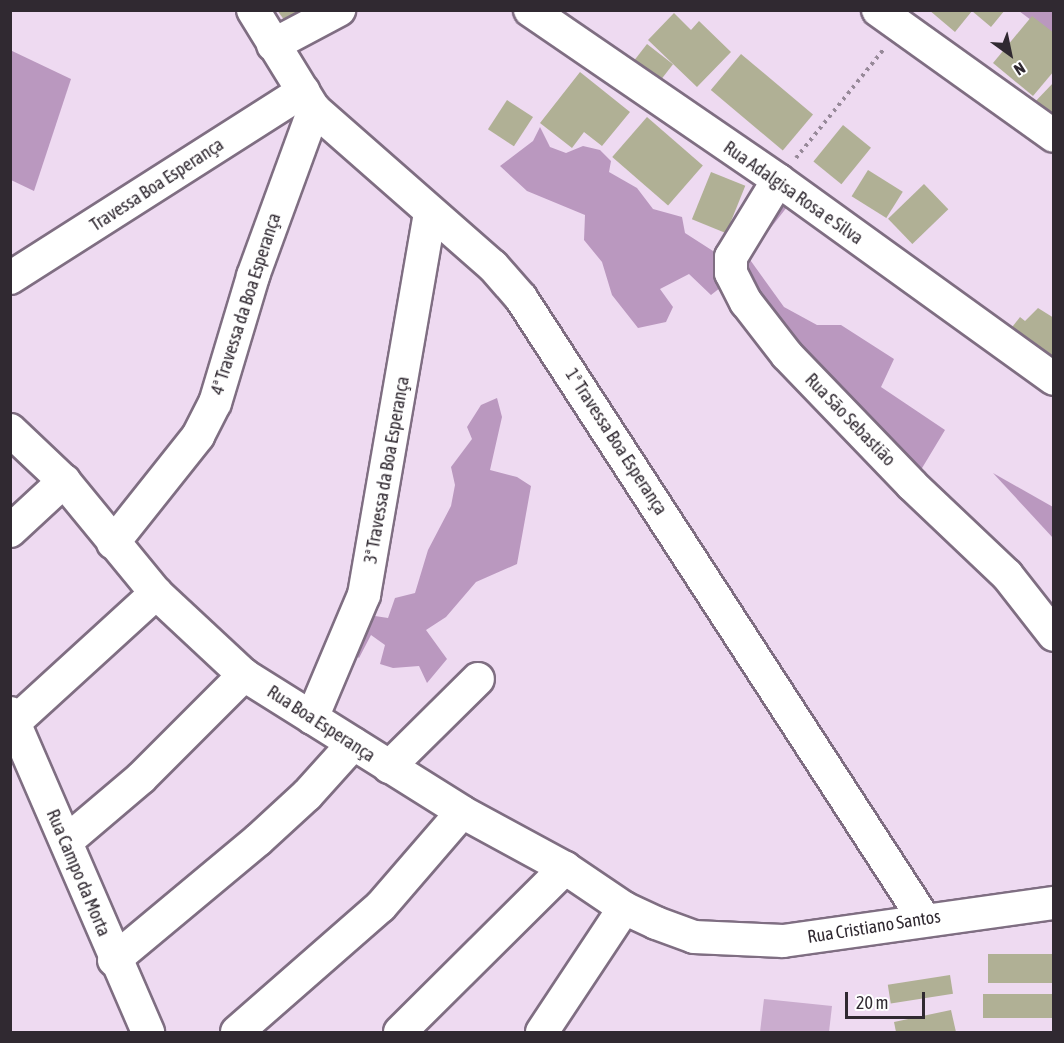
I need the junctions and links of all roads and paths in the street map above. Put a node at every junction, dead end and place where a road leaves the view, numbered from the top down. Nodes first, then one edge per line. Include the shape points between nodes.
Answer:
1 (253, 10) edge
2 (339, 10) edge
3 (530, 10) edge
4 (898, 16) edge
5 (273, 45) junction
6 (308, 100) junction
7 (1053, 136) edge
8 (778, 180) junction
9 (430, 213) junction
10 (10, 278) edge
11 (1053, 379) edge
12 (10, 430) edge
13 (64, 481) junction
14 (10, 531) edge
15 (113, 543) junction
16 (156, 593) junction
17 (1053, 635) edge
18 (244, 675) junction
19 (478, 679) dead end
20 (13, 717) edge
21 (312, 718) junction
22 (353, 744) junction
23 (388, 768) junction
24 (462, 812) junction
25 (68, 840) junction
26 (565, 868) junction
27 (1053, 903) edge
28 (624, 908) junction
29 (924, 919) junction
30 (694, 937) joint
31 (114, 960) junction
32 (147, 1032) edge
33 (237, 1032) edge
34 (400, 1032) edge
35 (542, 1032) edge

1 - 5 street, 1ª Travessa Boa Esperança
2 - 5 street
3 - 8 street, Rua Adalgisa Rosa e Silva
4 - 7 street
4 - 8 path
5 - 6 street, 1ª Travessa Boa Esperança
6 - 9 street, 1ª Travessa Boa Esperança
6 - 10 street, Travessa Boa Esperança
6 - 15 street, 4ª Travessa da Boa Esperança via 215,403 198,436
8 - 11 street, Rua Adalgisa Rosa e Silva
8 - 17 street, Rua São Sebastião via 731,257 731,273 746,302 787,355 912,485 1007,575
9 - 21 street, 3ª Travessa da Boa Esperança via 364,595
9 - 29 street, 1ª Travessa Boa Esperança via 493,266 521,297
12 - 13 street, Rua Boa Esperança
13 - 14 street
13 - 15 street, Rua Boa Esperança
15 - 16 street, Rua Boa Esperança
16 - 18 street, Rua Boa Esperança
16 - 20 street
18 - 21 street, Rua Boa Esperança
18 - 25 street via 141,778
19 - 23 street
20 - 25 street, Rua Campo da Morta via 47,801
21 - 22 street, Rua Boa Esperança
22 - 23 street, Rua Boa Esperança
22 - 31 street via 307,795 258,840
23 - 24 street, Rua Boa Esperança
24 - 26 street, Rua Boa Esperança
24 - 33 street via 381,906
25 - 31 street, Rua Campo da Morta
26 - 28 street, Rua Boa Esperança
26 - 34 street
27 - 29 street, Rua Cristiano Santos
28 - 30 street, Rua Boa Esperança
28 - 35 street
29 - 30 street, Rua Cristiano Santos via 783,941
31 - 32 street, Rua Campo da Morta

